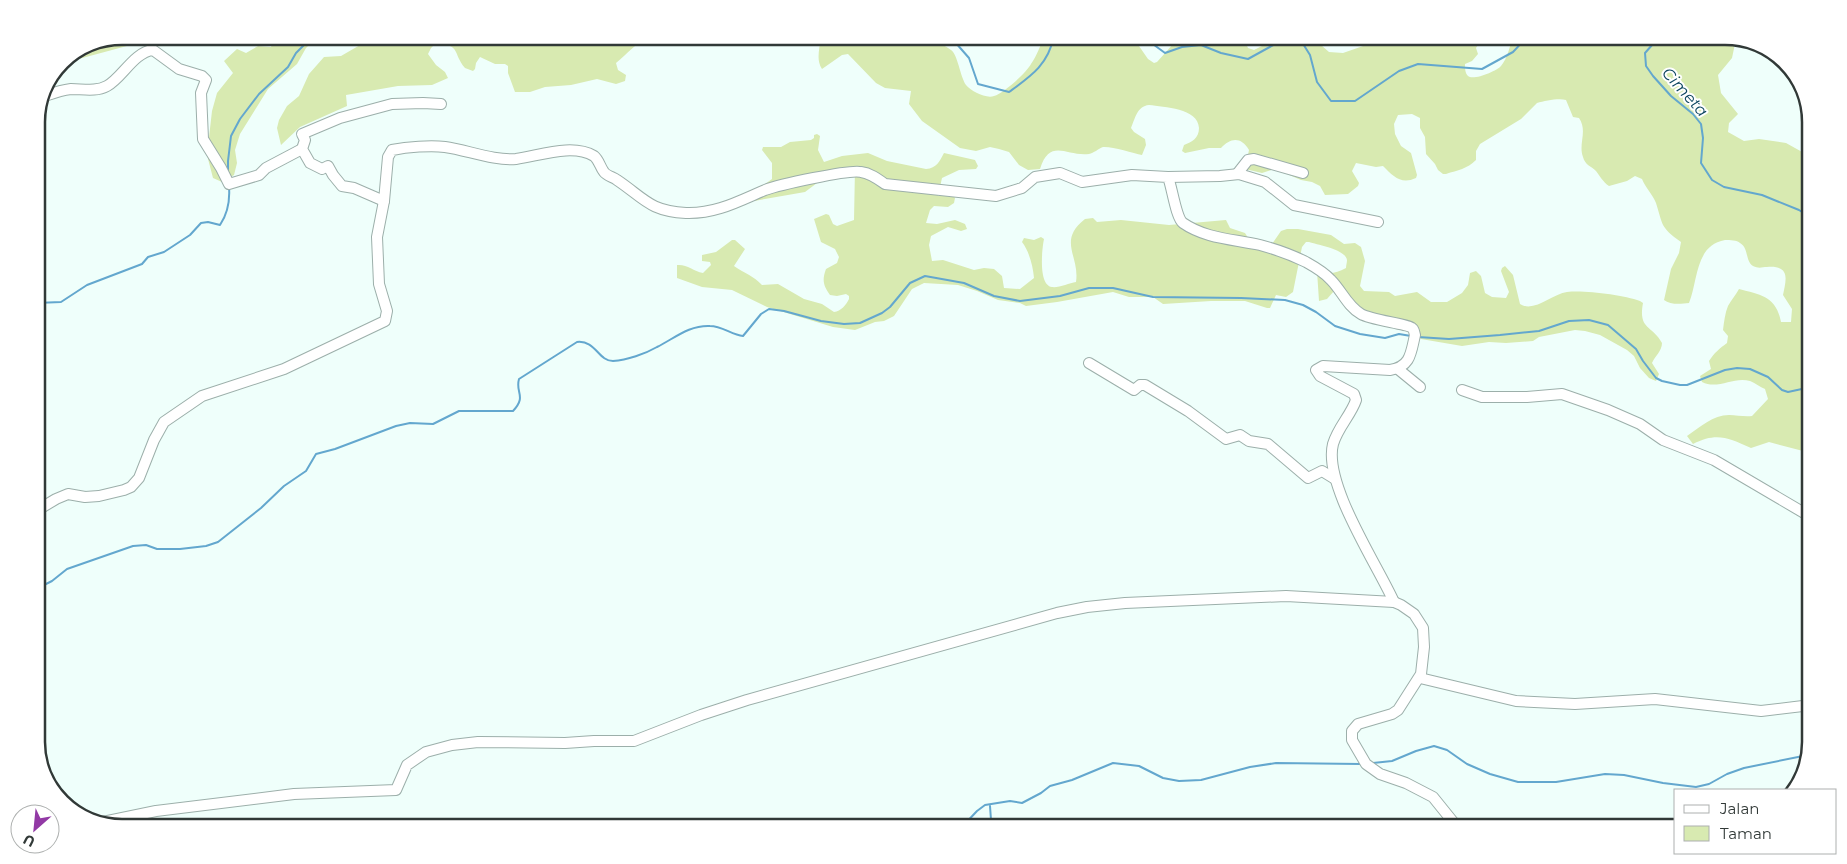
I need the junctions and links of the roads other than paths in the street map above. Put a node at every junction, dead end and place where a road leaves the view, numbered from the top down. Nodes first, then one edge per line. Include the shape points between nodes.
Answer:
1 (51, 94) edge
2 (441, 104) dead end
3 (302, 149) junction
4 (1303, 173) dead end
5 (1237, 174) junction
6 (1168, 177) junction
7 (384, 201) junction
8 (1378, 222) dead end
9 (1089, 363) dead end
10 (1398, 369) junction
11 (1420, 387) dead end
12 (1462, 390) dead end
13 (1335, 479) junction
14 (45, 506) edge
15 (1802, 512) edge
16 (1394, 602) junction
17 (1420, 678) junction
18 (1802, 706) edge
19 (118, 819) edge
20 (1451, 819) edge

1 - 3 street via 107,86 128,65 148,50 153,50 179,70 206,80 201,92 203,138 229,184 259,175
2 - 3 street via 392,104 340,118 302,134 305,140
3 - 7 street via 310,163 322,169 328,166 342,186
4 - 5 street via 1254,159 1248,160
5 - 6 street
5 - 8 street via 1265,182 1294,205
6 - 7 street via 1132,174 1082,182 1060,173 1035,177 1022,188 996,196 884,184 860,171 768,190 724,208 685,213 646,203 605,173 595,157 586,153 564,151 516,159 443,146 390,152
6 - 10 street via 1177,217 1182,223 1218,238 1260,245 1305,262 1332,280 1351,307 1361,314 1412,328 1415,335 1408,360
7 - 14 street via 377,251 379,284 387,311 385,321 284,369 202,396 164,422 139,478 131,487 100,496 68,494
9 - 13 street via 1132,389 1145,384 1226,439 1240,435 1249,441 1268,444 1308,478 1322,471
10 - 11 street
10 - 13 street via 1317,368 1316,373 1354,394 1356,400 1334,443 1332,467
12 - 15 street via 1482,396 1562,394 1608,410 1640,424 1663,440 1714,460
13 - 16 street via 1359,535
16 - 17 street via 1414,614 1423,628
16 - 19 street via 1286,596 1087,607 747,700 634,741 452,745 426,752 407,765 396,790 294,794
17 - 18 street via 1516,701 1575,704 1655,699 1761,711
17 - 20 street via 1396,712 1358,724 1352,731 1352,740 1366,764 1380,774 1433,797

